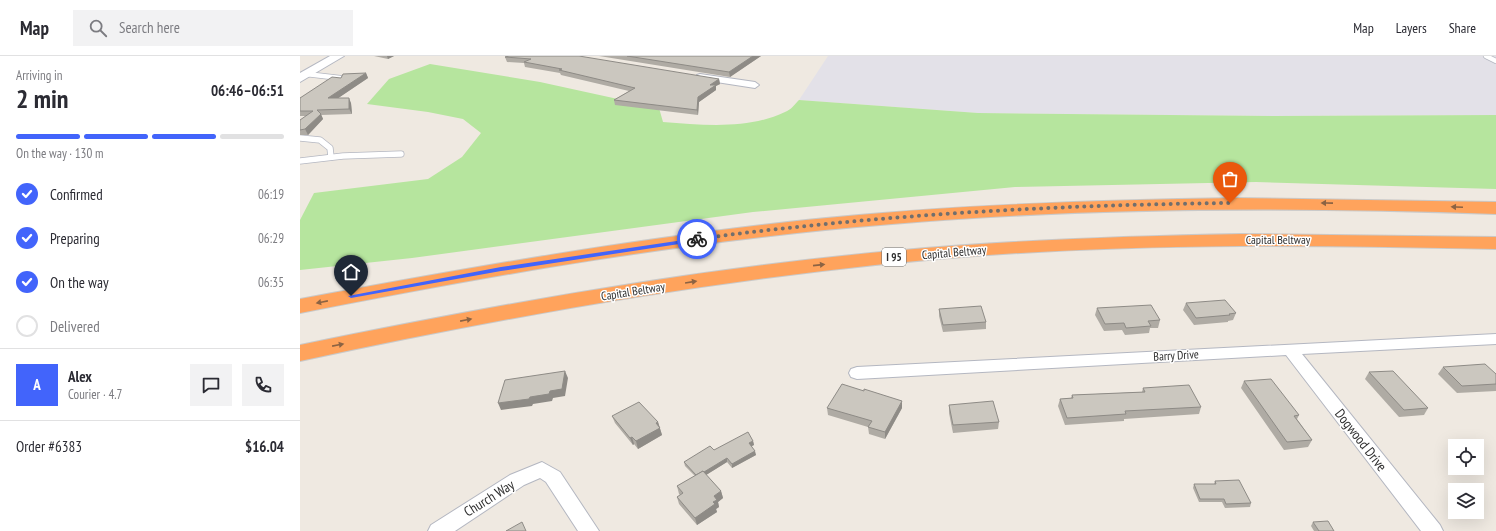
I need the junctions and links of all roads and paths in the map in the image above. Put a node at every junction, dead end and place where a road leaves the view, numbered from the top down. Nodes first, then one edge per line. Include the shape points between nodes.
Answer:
1 (338, 56) edge
2 (1486, 56) edge
3 (1496, 61) edge
4 (303, 76) edge
5 (694, 76) edge
6 (342, 79) edge
7 (755, 85) dead end
8 (300, 138) edge
9 (401, 154) dead end
10 (331, 157) junction
11 (300, 161) edge
12 (1496, 208) edge
13 (1496, 243) edge
14 (300, 306) edge
15 (1496, 339) edge
16 (1289, 349) junction
17 (300, 353) edge
18 (857, 373) dead end
19 (438, 531) edge
20 (589, 531) edge
21 (1433, 531) edge

1 - 4 main road
2 - 3 lane
4 - 6 lane
5 - 7 street
8 - 10 lane via 320,140 330,148
9 - 10 lane
10 - 11 lane
12 -> 14 highway via 1260,203 1153,204 884,218 605,252
17 -> 13 highway, Capital Beltway / I 95 via 596,296 786,269 986,249 1174,240 1288,239
15 - 16 street, Barry Drive
16 - 18 street, Barry Drive
16 - 21 street, Dogwood Drive
19 - 20 street, Church Way via 517,480 542,469 553,478

